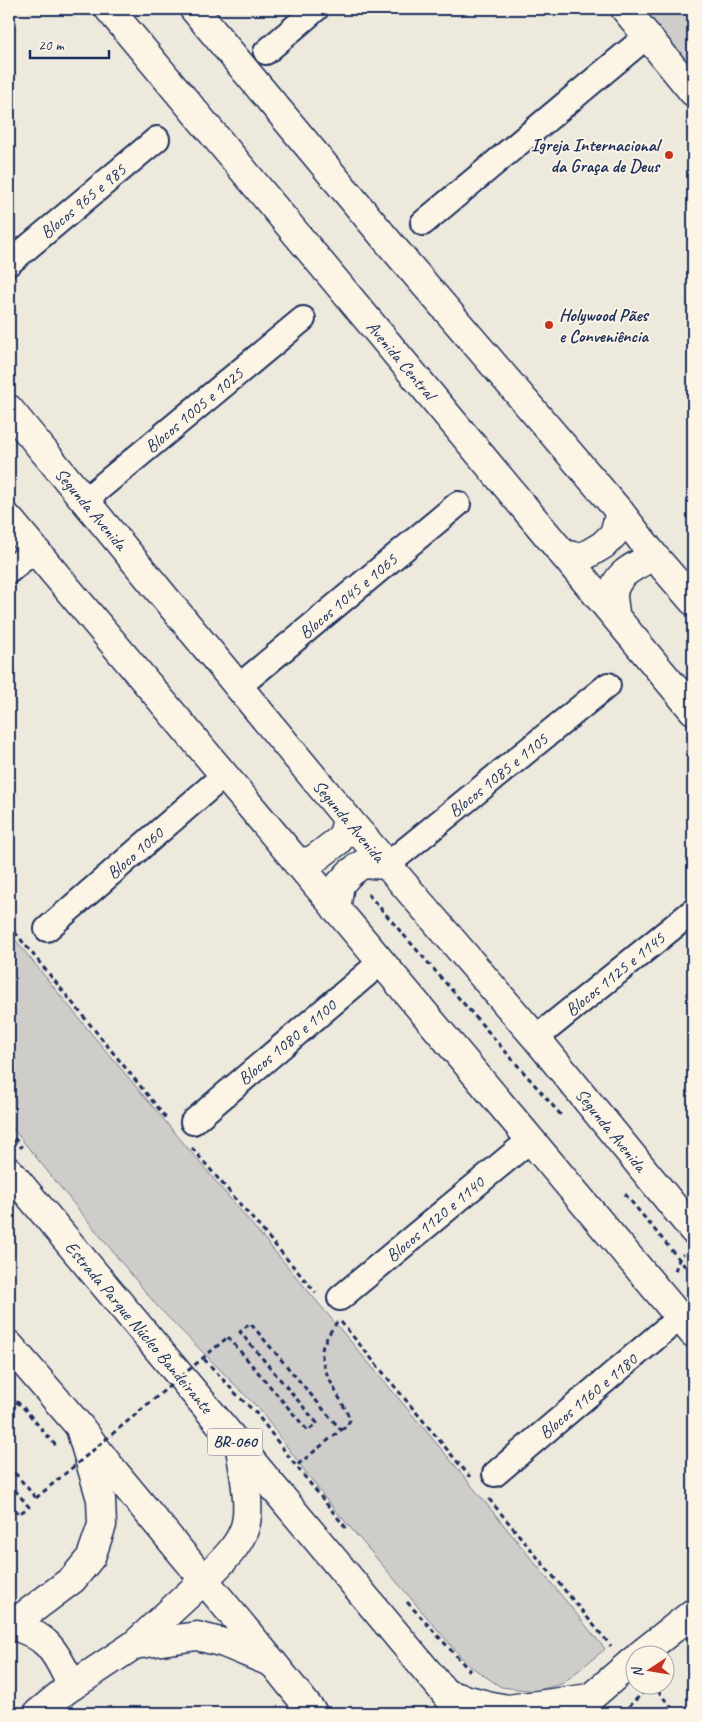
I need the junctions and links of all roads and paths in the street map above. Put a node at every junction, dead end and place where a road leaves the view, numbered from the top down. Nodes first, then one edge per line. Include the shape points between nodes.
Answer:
1 (109, 9) edge
2 (194, 9) edge
3 (316, 9) edge
4 (624, 9) edge
5 (647, 36) junction
6 (266, 52) dead end
7 (693, 92) edge
8 (156, 139) dead end
9 (423, 223) dead end
10 (9, 264) edge
11 (304, 319) dead end
12 (9, 409) edge
13 (84, 501) junction
14 (458, 504) dead end
15 (620, 512) junction
16 (9, 519) edge
17 (35, 550) junction
18 (563, 554) junction
19 (654, 556) junction
20 (9, 571) edge
21 (693, 601) edge
22 (615, 615) junction
23 (608, 685) dead end
24 (238, 687) junction
25 (693, 710) edge
26 (224, 776) junction
27 (347, 818) junction
28 (296, 863) junction
29 (350, 873) junction
30 (393, 873) junction
31 (380, 908) junction
32 (693, 911) edge
33 (344, 918) junction
34 (47, 930) dead end
35 (381, 962) junction
36 (536, 1038) junction
37 (563, 1117) dead end
38 (193, 1122) dead end
39 (9, 1130) edge
40 (530, 1140) junction
41 (17, 1162) edge
42 (625, 1194) dead end
43 (689, 1231) edge
44 (679, 1260) junction
45 (693, 1276) edge
46 (339, 1309) joint
47 (679, 1316) edge
48 (9, 1345) edge
49 (196, 1352) dead end
50 (80, 1427) junction
51 (341, 1430) junction
52 (240, 1448) junction
53 (9, 1466) edge
54 (296, 1466) junction
55 (495, 1474) dead end
56 (9, 1483) edge
57 (9, 1502) edge
58 (349, 1532) dead end
59 (204, 1580) junction
60 (405, 1599) dead end
61 (693, 1613) edge
62 (10, 1626) edge
63 (654, 1644) edge
64 (134, 1645) junction
65 (273, 1663) junction
66 (624, 1670) edge
67 (474, 1675) dead end
68 (66, 1690) junction
69 (642, 1694) edge
70 (660, 1694) edge
71 (454, 1704) edge
72 (587, 1706) edge
73 (38, 1713) edge
74 (313, 1713) edge
75 (622, 1713) edge
76 (676, 1713) edge

1 - 18 main road, Avenida Central
2 - 15 main road
3 - 6 street
4 - 5 main road
5 - 7 main road
5 - 9 street
8 - 10 street, Blocos 965 e 985
11 - 13 street, Blocos 1005 e 1025
12 - 13 main road, Segunda Avenida
13 - 24 main road, Segunda Avenida
14 - 24 street, Blocos 1045 e 1065
15 - 18 main road via 614,534 603,545 578,557
15 - 19 main road
16 - 17 main road
17 - 20 street
17 - 26 main road
18 - 22 main road, Avenida Central
19 - 21 main road
19 - 22 main road via 627,571 617,581 613,595
22 - 25 main road, Avenida Central
23 - 30 street, Blocos 1085 e 1105
24 - 27 main road, Segunda Avenida
26 - 28 main road
26 - 34 street, Bloco 1060
27 - 28 main road via 338,841 313,860
27 - 30 main road, Segunda Avenida
28 - 33 main road
29 - 30 main road via 361,865 371,864
29 - 31 path
29 - 33 main road via 340,884
30 - 31 path
30 - 36 main road, Segunda Avenida
31 - 33 path
31 - 37 path
32 - 36 street, Blocos 1125 e 1145
33 - 35 main road
35 - 38 street, Blocos 1080 e 1100
35 - 40 main road
36 - 43 main road, Segunda Avenida
39 - 41 path
40 - 46 street, Blocos 1120 e 1140
40 - 47 main road
41 - 52 main road, Estrada Parque Núcleo Bandeirante / BR-060
42 - 44 path
43 - 44 path
44 - 45 path
44 - 47 path
46 - 51 path via 321,1356 350,1420
47 - 55 street, Blocos 1160 e 1180
48 - 50 main road
49 - 54 path via 256,1413
50 - 59 main road
50 - 62 main road via 101,1499 102,1525 90,1557 73,1579
51 - 53 path, bridge via 250,1323 240,1332 317,1423 308,1431 228,1337 36,1498
51 - 54 path
52 - 59 main road via 248,1509 244,1531 234,1548
52 - 71 main road, Estrada Parque Núcleo Bandeirante / BR-060
54 - 58 path
56 - 57 path via 29,1507 19,1514
59 - 64 main road
59 - 65 main road
60 - 67 path
61 - 63 main road
62 - 68 main road via 38,1635 50,1646 69,1680
64 - 65 main road via 197,1636
64 - 68 main road
65 - 74 main road
66 - 72 main road
68 - 73 main road
69 - 75 path
70 - 76 path
71 - 72 main road via 508,1709

